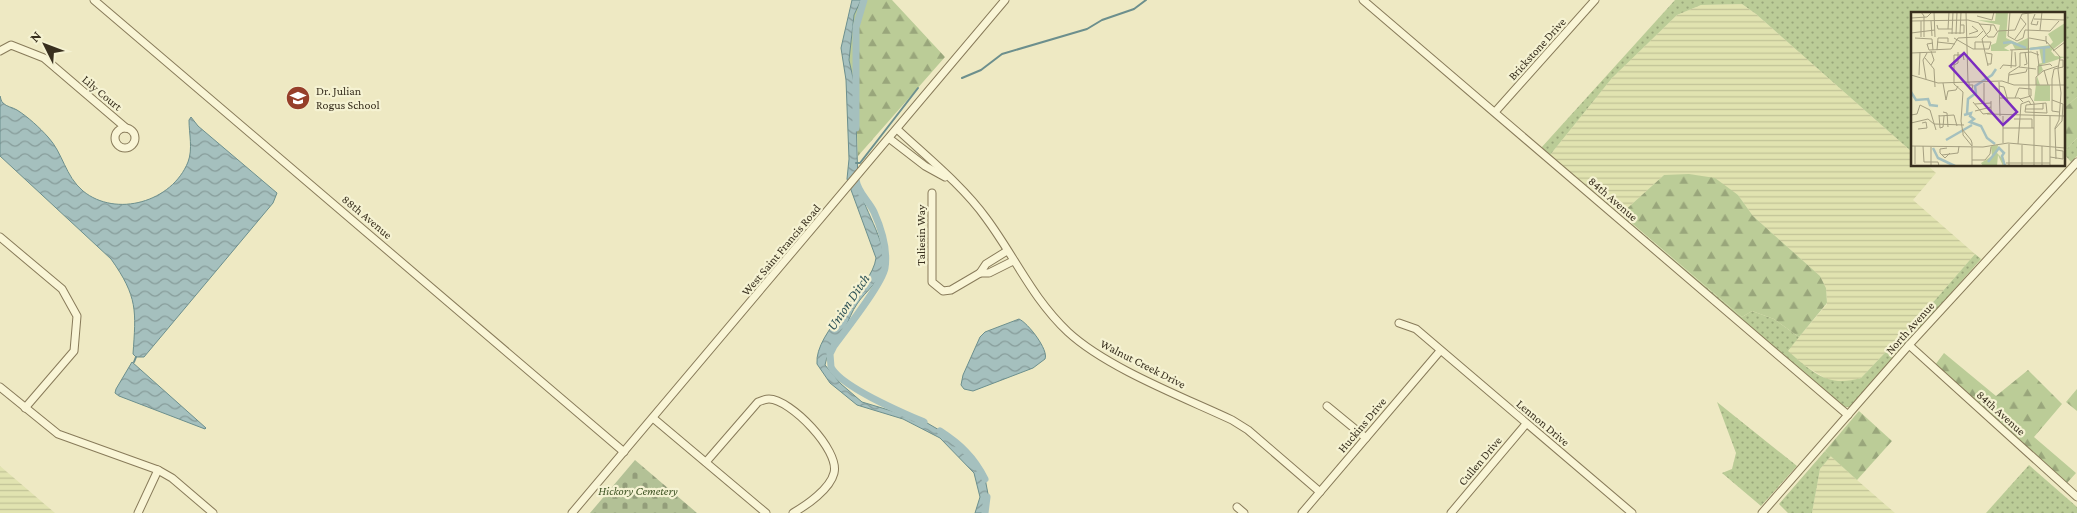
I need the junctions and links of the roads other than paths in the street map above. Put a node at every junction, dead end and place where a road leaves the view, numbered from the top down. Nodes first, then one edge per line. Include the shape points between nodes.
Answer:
1 (94, 0) edge
2 (1005, 0) edge
3 (1363, 0) edge
4 (1595, 0) edge
5 (0, 51) edge
6 (1495, 112) junction
7 (126, 128) dead end
8 (898, 130) junction
9 (890, 139) junction
10 (2077, 162) edge
11 (948, 178) junction
12 (932, 193) dead end
13 (0, 237) edge
14 (1007, 251) junction
15 (1013, 261) junction
16 (980, 274) junction
17 (1398, 323) dead end
18 (1909, 345) junction
19 (1440, 350) junction
20 (0, 387) edge
21 (1327, 406) dead end
22 (25, 408) junction
23 (1848, 415) junction
24 (653, 418) junction
25 (1526, 424) junction
26 (1366, 438) junction
27 (624, 452) junction
28 (706, 462) junction
29 (158, 470) junction
30 (1320, 492) junction
31 (2077, 497) edge
32 (1237, 507) dead end
33 (1455, 512) edge
34 (138, 513) edge
35 (213, 513) edge
36 (572, 513) edge
37 (766, 513) edge
38 (793, 513) edge
39 (1244, 513) edge
40 (1302, 513) edge
41 (1632, 513) edge
42 (1762, 513) edge

1 - 27 street, 88th Avenue
2 - 8 street, West Saint Francis Road
3 - 6 street, 84th Avenue
4 - 6 street, Brickstone Drive
5 - 7 street, Lily Court via 11,45 44,58
6 - 23 street, 84th Avenue
8 - 9 street, West Saint Francis Road
8 - 11 street, Walnut Creek Drive
9 - 11 street, Walnut Creek Drive via 925,166
9 - 24 street, West Saint Francis Road
10 - 18 street, North Avenue
11 - 14 street, Walnut Creek Drive via 987,219
12 - 16 street, Taliesin Way via 932,282 944,291 951,290
13 - 22 street via 62,289 77,316 74,351
14 - 15 street, Walnut Creek Drive
14 - 16 street, Taliesin Way via 986,264
15 - 16 street, Taliesin Way
15 - 30 street, Walnut Creek Drive via 1048,312 1090,349 1232,420
17 - 19 street, Lennon Drive via 1416,330
18 - 23 street, North Avenue
18 - 31 street, 84th Avenue
19 - 25 street, Lennon Drive
19 - 26 street, Huckins Drive
20 - 22 street
21 - 26 street
22 - 29 street via 62,436
23 - 42 street, North Avenue
24 - 27 street, West Saint Francis Road
24 - 28 street
25 - 33 street, Cullen Drive
25 - 41 street, Lennon Drive
26 - 30 street, Huckins Drive
27 - 36 street, West Saint Francis Road
28 - 37 street
28 - 38 street via 758,402 770,399 782,403 822,438 835,471 830,482
29 - 34 street
29 - 35 street
30 - 40 street, Huckins Drive
32 - 39 street

